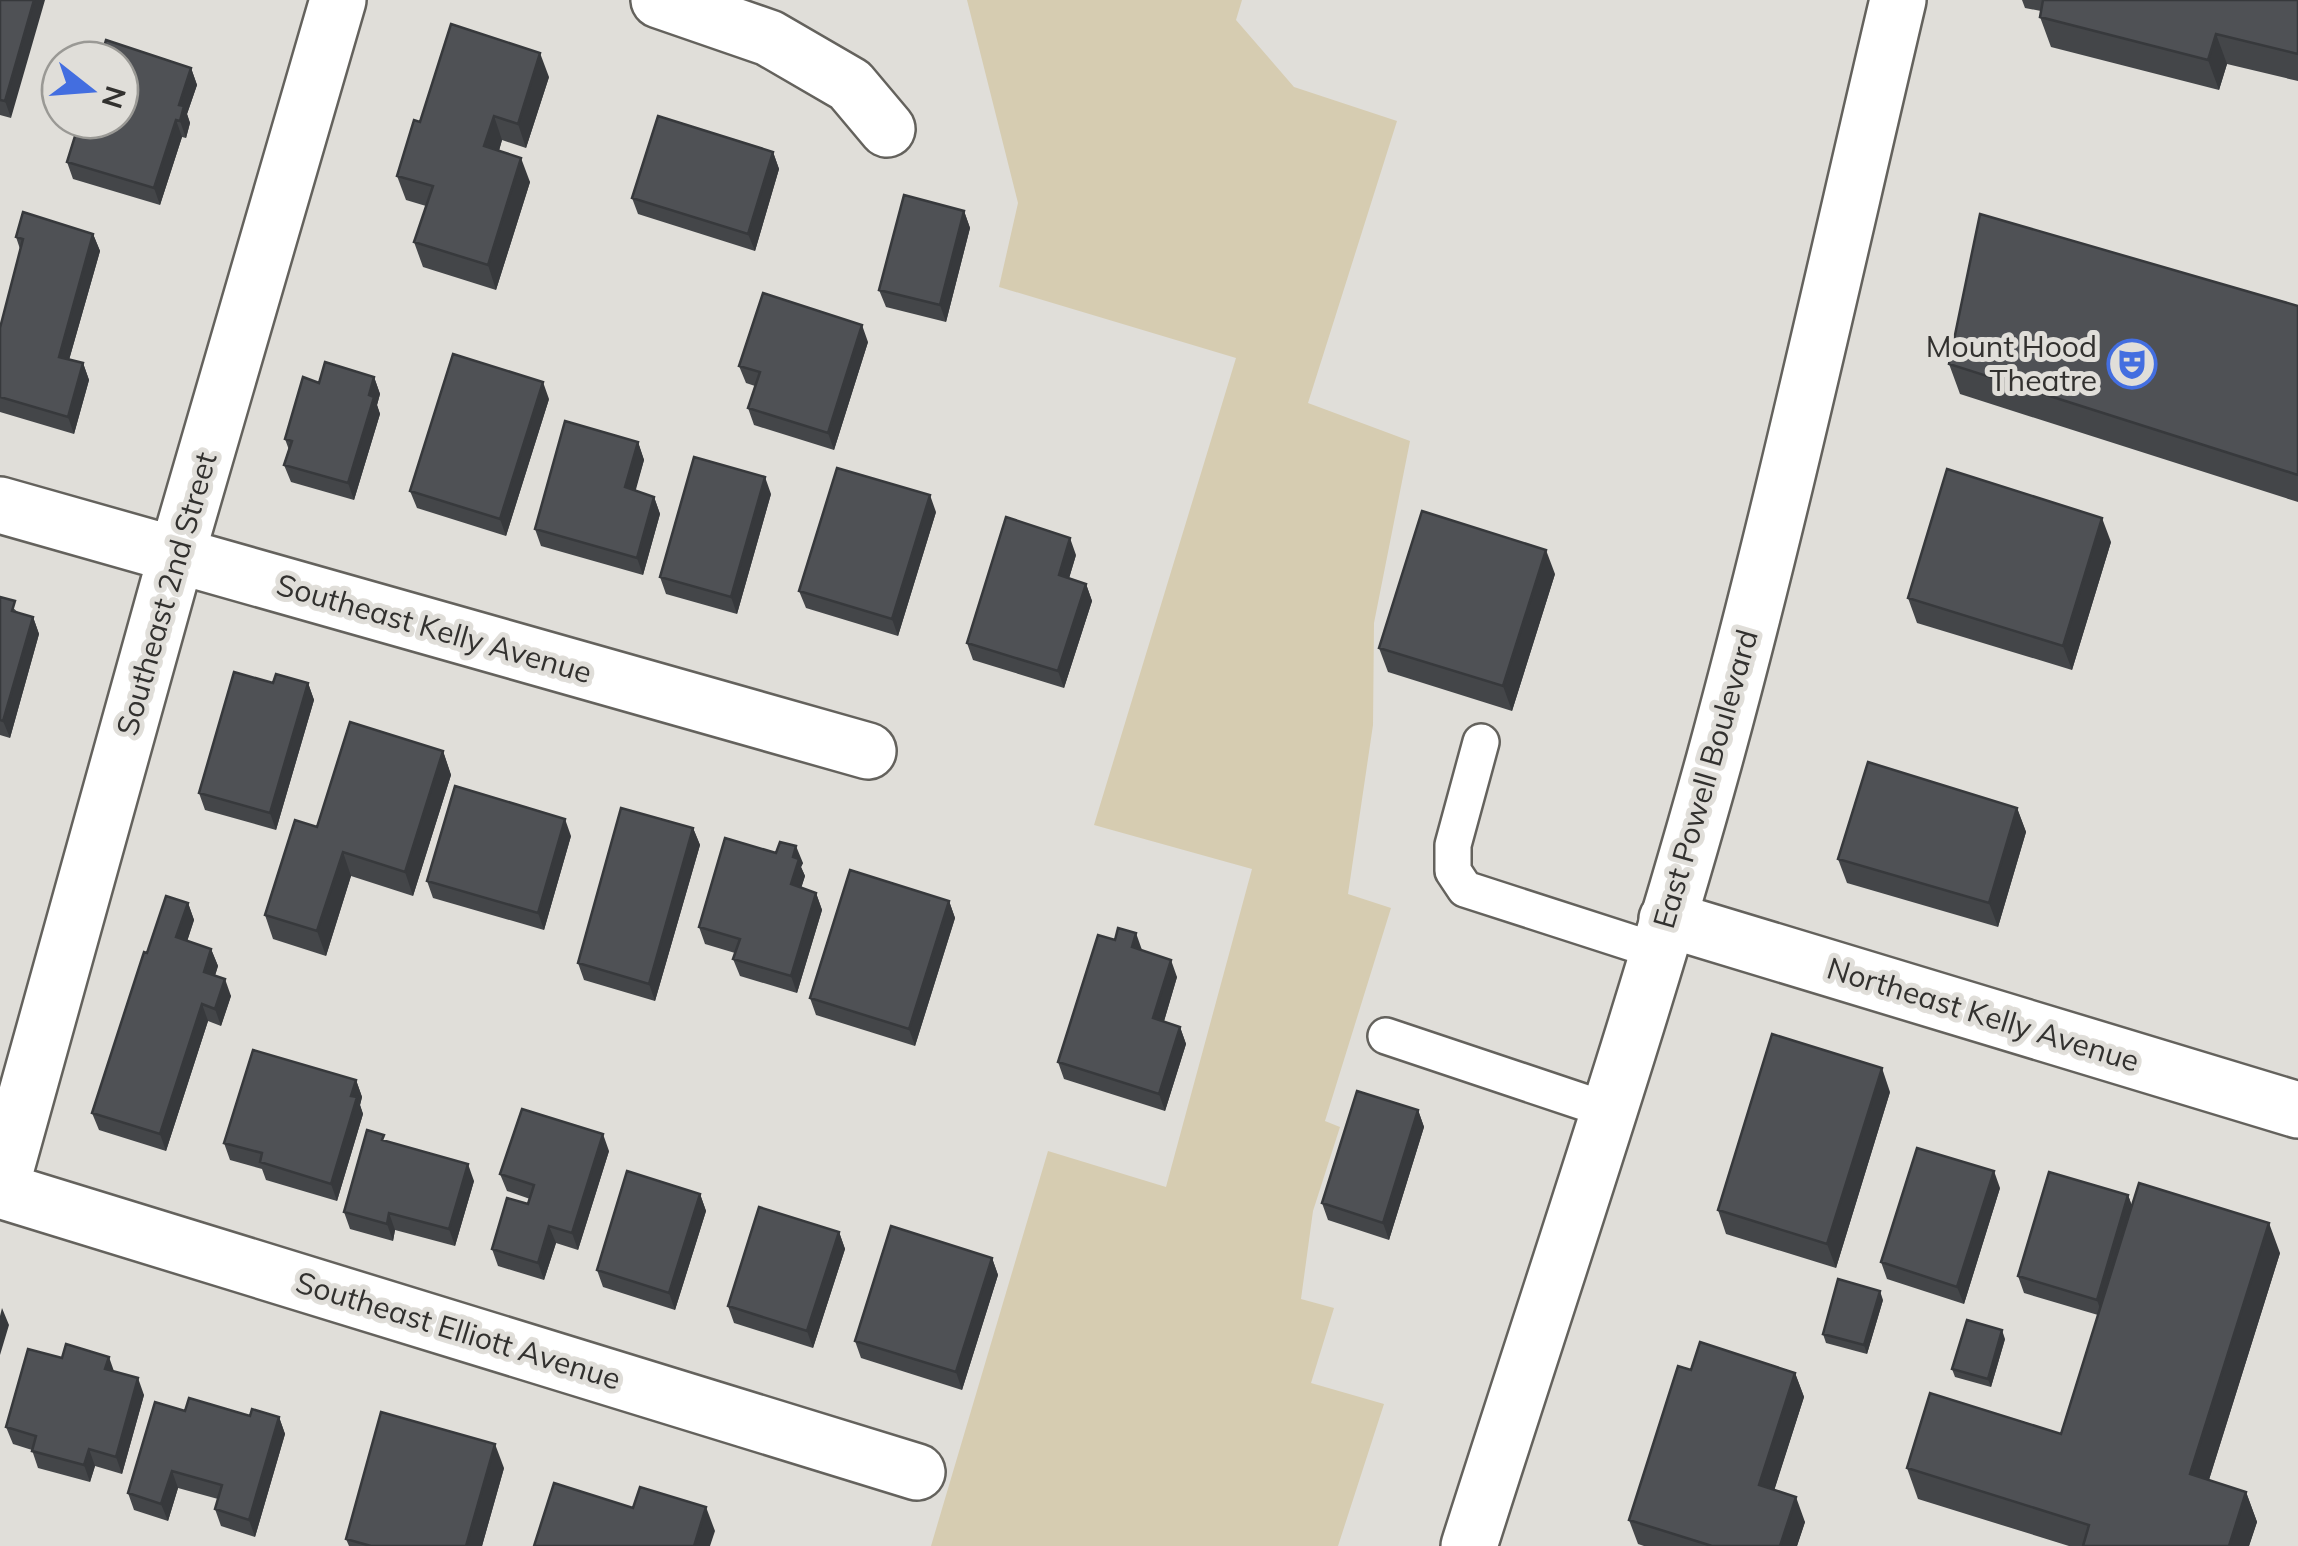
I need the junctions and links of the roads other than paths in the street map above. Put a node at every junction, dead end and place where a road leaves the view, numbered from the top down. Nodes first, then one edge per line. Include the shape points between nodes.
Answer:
1 (338, 0) edge
2 (658, 0) edge
3 (1898, 0) edge
4 (887, 129) dead end
5 (0, 505) edge
6 (176, 557) junction
7 (1482, 742) dead end
8 (868, 751) dead end
9 (1662, 935) junction
10 (1386, 1036) dead end
11 (1607, 1110) junction
12 (2298, 1110) edge
13 (0, 1190) edge
14 (916, 1472) dead end
15 (1469, 1546) edge

1 - 6 street, Southeast 2nd Street
2 - 4 street via 769,38 850,85
3 - 9 street, East Powell Boulevard via 1768,556
5 - 6 street, Southeast Kelly Avenue
6 - 8 street, Southeast Kelly Avenue
6 - 13 street, Southeast 2nd Street
7 - 9 lane via 1453,845 1453,872 1465,889
9 - 11 street, East Powell Boulevard
9 - 12 street, Northeast Kelly Avenue
10 - 11 lane
11 - 15 street, East Powell Boulevard
13 - 14 street, Southeast Elliott Avenue

